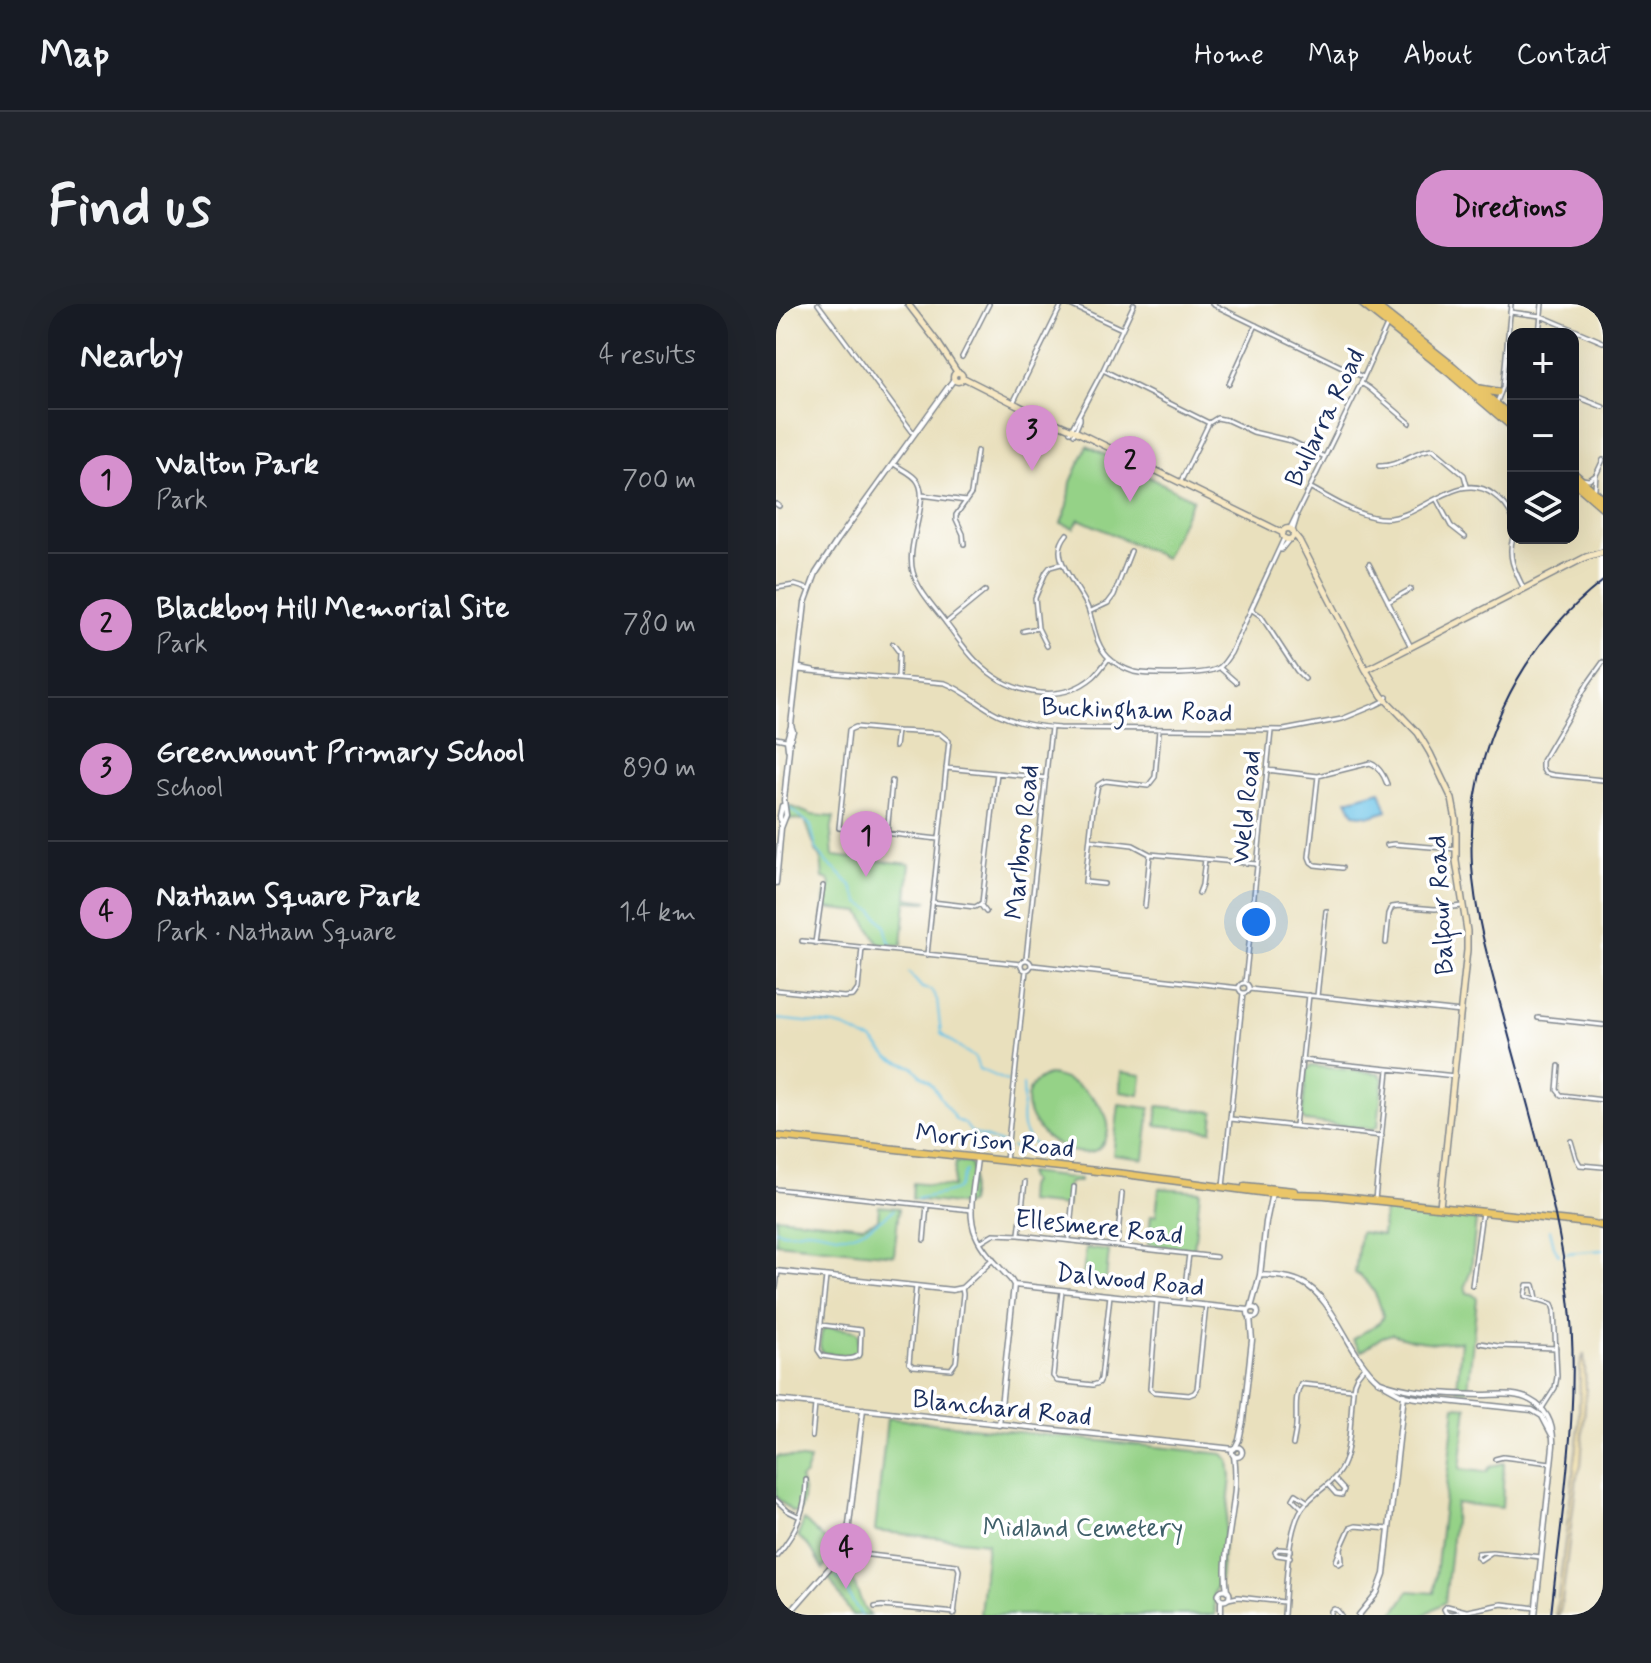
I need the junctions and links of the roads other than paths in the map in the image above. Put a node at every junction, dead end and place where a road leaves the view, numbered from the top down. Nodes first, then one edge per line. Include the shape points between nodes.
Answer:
1 (785, 304) edge
2 (818, 304) edge
3 (908, 304) edge
4 (989, 304) edge
5 (1062, 304) edge
6 (1068, 304) edge
7 (1134, 304) edge
8 (1212, 304) edge
9 (1363, 304) edge
10 (1373, 304) edge
11 (1511, 304) edge
12 (1542, 304) edge
13 (1510, 312) junction
14 (1541, 316) junction
15 (776, 317) edge
16 (1391, 322) junction
17 (1256, 325) junction
18 (1540, 328) edge
19 (1122, 329) junction
20 (1603, 342) edge
21 (962, 357) dead end
22 (1103, 370) junction
23 (1363, 377) junction
24 (956, 378) junction
25 (1502, 380) junction
26 (1361, 383) junction
27 (1229, 384) dead end
28 (1478, 388) junction
29 (1497, 392) junction
30 (1579, 397) edge
31 (1013, 403) junction
32 (1492, 404) junction
33 (1603, 407) edge
34 (1507, 415) edge
35 (1507, 420) edge
36 (1209, 423) junction
37 (1410, 423) dead end
38 (1073, 432) junction
39 (914, 434) junction
40 (977, 451) dead end
41 (1325, 457) junction
42 (1603, 460) edge
43 (894, 464) junction
44 (1379, 466) dead end
45 (1596, 475) junction
46 (1579, 478) edge
47 (1579, 480) edge
48 (1579, 481) edge
49 (1180, 483) junction
50 (1467, 486) junction
51 (1311, 488) junction
52 (1594, 492) junction
53 (922, 495) junction
54 (1437, 500) junction
55 (1603, 500) edge
56 (966, 501) junction
57 (1507, 506) edge
58 (1603, 507) edge
59 (1067, 534) dead end
60 (1288, 534) junction
61 (1465, 537) dead end
62 (964, 544) dead end
63 (1511, 544) edge
64 (1131, 551) dead end
65 (1600, 552) edge
66 (1062, 563) junction
67 (1369, 564) dead end
68 (776, 588) edge
69 (808, 589) junction
70 (1411, 589) dead end
71 (1524, 589) junction
72 (985, 591) dead end
73 (1388, 602) junction
74 (1251, 609) junction
75 (1089, 611) junction
76 (946, 623) junction
77 (1038, 628) junction
78 (1023, 631) dead end
79 (893, 644) dead end
80 (1047, 646) dead end
81 (1411, 647) junction
82 (1109, 658) junction
83 (1603, 662) edge
84 (1220, 667) junction
85 (798, 668) junction
86 (1366, 672) junction
87 (898, 679) junction
88 (1305, 679) dead end
89 (1236, 682) dead end
90 (1385, 697) junction
91 (1051, 728) junction
92 (1160, 729) junction
93 (897, 731) junction
94 (1271, 731) junction
95 (777, 738) edge
96 (789, 739) junction
97 (895, 747) dead end
98 (946, 768) junction
99 (1267, 770) junction
100 (997, 773) junction
101 (1318, 776) junction
102 (1046, 778) junction
103 (1603, 780) edge
104 (892, 781) dead end
105 (1387, 784) dead end
106 (887, 834) junction
107 (938, 839) junction
108 (1090, 840) junction
109 (1387, 845) dead end
110 (1456, 849) junction
111 (1150, 854) junction
112 (1205, 859) junction
113 (1257, 864) junction
114 (1342, 868) dead end
115 (776, 883) edge
116 (1104, 884) dead end
117 (823, 886) dead end
118 (1199, 893) dead end
119 (932, 902) junction
120 (980, 904) junction
121 (1145, 906) dead end
122 (1463, 906) junction
123 (1326, 911) dead end
124 (986, 912) dead end
125 (802, 941) dead end
126 (815, 943) junction
127 (1386, 943) dead end
128 (862, 948) junction
129 (927, 955) junction
130 (1026, 959) junction
131 (1021, 964) junction
132 (1032, 965) junction
133 (1026, 970) junction
134 (1245, 983) junction
135 (1239, 988) junction
136 (1249, 989) junction
137 (776, 990) edge
138 (1243, 993) junction
139 (1309, 995) junction
140 (1317, 996) junction
141 (1461, 1012) junction
142 (1538, 1018) dead end
143 (1603, 1025) edge
144 (1302, 1060) junction
145 (1559, 1066) dead end
146 (1388, 1070) junction
147 (1455, 1076) junction
148 (1603, 1100) edge
149 (1231, 1119) junction
150 (1295, 1126) junction
151 (776, 1136) edge
152 (1382, 1136) junction
153 (1571, 1141) dead end
154 (977, 1158) junction
155 (1006, 1161) junction
156 (1603, 1167) edge
157 (1025, 1182) dead end
158 (1223, 1185) junction
159 (1074, 1187) dead end
160 (776, 1189) edge
161 (1270, 1190) junction
162 (1122, 1193) dead end
163 (1375, 1200) junction
164 (927, 1205) junction
165 (1440, 1207) junction
166 (972, 1210) junction
167 (1482, 1212) junction
168 (1603, 1224) edge
169 (1019, 1235) junction
170 (924, 1240) dead end
171 (1069, 1240) junction
172 (980, 1242) junction
173 (1117, 1245) junction
174 (1189, 1254) junction
175 (1216, 1257) dead end
176 (993, 1259) junction
177 (777, 1271) edge
178 (1260, 1275) junction
179 (826, 1277) junction
180 (1014, 1285) junction
181 (916, 1286) junction
182 (1472, 1286) dead end
183 (776, 1287) edge
184 (962, 1288) junction
185 (1062, 1289) junction
186 (1110, 1295) junction
187 (1158, 1299) junction
188 (1538, 1300) dead end
189 (1183, 1302) junction
190 (1206, 1305) junction
191 (1252, 1313) junction
192 (821, 1325) junction
193 (1480, 1343) dead end
194 (1556, 1348) junction
195 (1364, 1367) junction
196 (1353, 1389) junction
197 (1405, 1392) junction
198 (1444, 1393) junction
199 (1484, 1395) junction
200 (776, 1400) edge
201 (1443, 1401) junction
202 (815, 1404) junction
203 (1483, 1404) junction
204 (863, 1409) junction
205 (1540, 1411) junction
206 (999, 1425) junction
207 (812, 1437) dead end
208 (1293, 1445) dead end
209 (1236, 1452) junction
210 (1495, 1459) dead end
211 (1551, 1463) junction
212 (806, 1480) dead end
213 (1335, 1480) junction
214 (1329, 1486) junction
215 (776, 1500) edge
216 (1308, 1502) junction
217 (1303, 1508) junction
218 (800, 1517) junction
219 (1389, 1529) junction
220 (1341, 1548) dead end
221 (846, 1549) junction
222 (1291, 1550) junction
223 (1492, 1552) dead end
224 (776, 1556) edge
225 (1290, 1557) junction
226 (1541, 1557) junction
227 (1225, 1597) junction
228 (1285, 1602) junction
229 (875, 1607) dead end
230 (1536, 1608) junction
231 (1466, 1611) dead end
232 (954, 1614) edge
233 (789, 1615) edge
234 (1221, 1615) edge
235 (1284, 1615) edge
236 (1331, 1615) edge
237 (1341, 1615) edge
238 (1359, 1615) edge
239 (1535, 1615) edge

1 - 15 street
2 - 39 street
3 - 24 main road
4 - 21 street
5 - 31 street
6 - 19 street
7 - 19 street
8 - 17 street
9 - 16 highway
10 - 16 highway
11 - 13 street
12 - 14 street
13 - 14 street
13 - 25 street
14 - 18 street
14 - 20 street
16 - 23 street, Bullarra Road
16 - 28 highway
16 - 32 highway
17 - 23 street
17 - 27 street
19 - 22 street
22 - 36 street
22 - 38 street
23 - 26 street, Bullarra Road
24 - 31 main road
24 - 39 street
25 - 29 street
25 - 32 street via 1502,393
26 - 37 street
26 - 41 street, Bullarra Road
28 - 29 highway
28 - 32 highway
29 - 32 street
30 - 33 street
31 - 38 main road
32 - 34 highway
32 - 35 highway
36 - 41 street via 1227,420
36 - 49 street
38 - 49 main road
39 - 43 street
40 - 56 street
41 - 51 street, Bullarra Road
42 - 45 street
43 - 53 street via 918,481
43 - 69 street
44 - 50 street via 1433,449 1464,475
45 - 46 street
45 - 52 street
47 - 52 highway
48 - 58 highway
49 - 60 main road
50 - 54 street
50 - 57 street via 1491,493
51 - 54 street via 1372,517 1391,518
51 - 60 street, Bullarra Road
52 - 55 highway
53 - 56 street
53 - 76 street via 912,569
54 - 61 street via 1451,526
56 - 62 street via 956,519
59 - 66 street via 1059,551
60 - 74 street
60 - 86 main road, Balfour Road via 1305,551
63 - 71 street via 1511,562
64 - 75 street via 1114,595
65 - 71 main road
66 - 75 street
66 - 77 street via 1050,567 1037,592
67 - 73 street
68 - 69 street
69 - 85 street
70 - 73 street
71 - 81 main road
72 - 76 street
73 - 81 street
74 - 84 street
74 - 88 street
75 - 82 street
76 - 82 street via 984,669 1034,693 1081,686
77 - 78 street
77 - 80 street
79 - 87 street via 899,652
81 - 86 main road
82 - 84 street via 1146,673 1201,674
83 - 103 street via 1542,768 1553,775
84 - 89 street
85 - 87 street, Buckingham Road
85 - 96 street
86 - 90 main road, Balfour Road
87 - 91 street, Buckingham Road via 945,683 1007,719
90 - 94 street, Buckingham Road via 1348,717
90 - 110 main road, Balfour Road via 1424,743 1452,799
91 - 92 street, Buckingham Road
91 - 102 street, Marlboro Road
92 - 94 street, Buckingham Road
92 - 108 street via 1155,777 1148,786 1100,783
93 - 97 street
93 - 98 street via 939,733 949,741
93 - 106 street via 849,730 838,822 842,829
94 - 99 street, Weld Road
95 - 96 street
96 - 115 street
98 - 100 street
98 - 107 street
99 - 101 street
99 - 113 street, Weld Road
100 - 102 street
100 - 120 street
101 - 105 street via 1370,763
101 - 114 street via 1309,857 1315,865
102 - 130 street, Marlboro Road
104 - 106 street
106 - 107 street
107 - 119 street
108 - 111 street via 1133,845
108 - 116 street via 1085,882
109 - 110 street
110 - 122 main road, Balfour Road
111 - 112 street
111 - 121 street
112 - 113 street
112 - 118 street
113 - 134 street, Weld Road
117 - 126 street
119 - 120 street
119 - 129 street
120 - 124 street
122 - 127 street via 1392,907
122 - 141 main road, Balfour Road via 1467,950
123 - 140 street
125 - 126 street
126 - 128 street
128 - 129 street
128 - 137 street via 853,996
129 - 131 street
130 - 131 street
130 - 132 street
131 - 133 street
132 - 133 street
132 - 135 street
133 - 155 street
134 - 135 street
134 - 136 street
135 - 138 street
136 - 138 street
136 - 139 street
138 - 149 street
139 - 140 street
139 - 144 street
140 - 141 street
141 - 147 main road, Balfour Road
142 - 143 street
144 - 146 street
144 - 150 street
145 - 148 street via 1561,1095
146 - 147 street
146 - 152 street
147 - 165 main road, Balfour Road
149 - 150 street
149 - 158 street
150 - 152 street
151 - 154 main road, Morrison Road
152 - 163 street
153 - 156 street via 1580,1165
154 - 155 main road, Morrison Road
154 - 166 street
155 - 158 main road, Morrison Road
157 - 169 street
158 - 161 main road, Morrison Road
159 - 171 street
160 - 164 street
161 - 163 main road, Morrison Road
161 - 178 street
162 - 173 street
163 - 165 main road, Morrison Road
164 - 166 street
164 - 170 street
165 - 167 main road, Morrison Road
166 - 172 street
167 - 168 main road, Morrison Road
167 - 182 street
169 - 171 street, Ellesmere Road
169 - 172 street, Ellesmere Road via 993,1234
171 - 173 street, Ellesmere Road
172 - 176 street
173 - 174 street, Ellesmere Road
174 - 175 street, Ellesmere Road
174 - 189 street
176 - 180 street
176 - 184 street
177 - 179 street
177 - 183 street
178 - 191 street
178 - 195 street via 1295,1280 1314,1291
179 - 181 street
179 - 192 street
180 - 185 street, Dalwood Road
180 - 206 street
181 - 184 street
181 - 184 street via 909,1363 951,1369 956,1362
185 - 186 street, Dalwood Road
185 - 186 street via 1053,1376 1057,1381 1099,1383
186 - 187 street, Dalwood Road
187 - 189 street, Dalwood Road
187 - 190 street via 1149,1384 1154,1392 1196,1392
188 - 194 street via 1553,1306
189 - 190 street, Dalwood Road
190 - 191 street, Dalwood Road
191 - 209 street
192 - 192 street via 820,1355 858,1357 861,1330
193 - 194 street
194 - 205 street via 1556,1383
195 - 196 street
195 - 197 street via 1378,1381
196 - 208 street via 1301,1384
196 - 213 street via 1347,1455
197 - 198 street
197 - 201 street
197 - 219 street
198 - 199 street
198 - 201 street
199 - 203 street
199 - 205 street via 1523,1397
200 - 202 street, Blanchard Road
201 - 203 street
202 - 204 street, Blanchard Road
202 - 207 street
203 - 205 street
204 - 206 street, Blanchard Road
204 - 221 street
205 - 211 street via 1552,1425
206 - 209 street, Blanchard Road
209 - 227 street
210 - 211 street
211 - 226 street
212 - 218 street
213 - 214 street
213 - 214 street via 1342,1495
214 - 216 street
215 - 218 street
216 - 217 street
216 - 217 street via 1294,1495
217 - 222 street
218 - 224 street
219 - 220 street via 1353,1526
219 - 238 street via 1383,1580
221 - 232 street via 957,1565
221 - 233 street
222 - 225 street
222 - 225 street via 1275,1552
223 - 226 street
225 - 228 street
226 - 230 street
227 - 228 street
227 - 234 street
228 - 235 street
229 - 232 street
230 - 231 street via 1502,1604
230 - 239 street
236 - 237 street via 1335,1609

